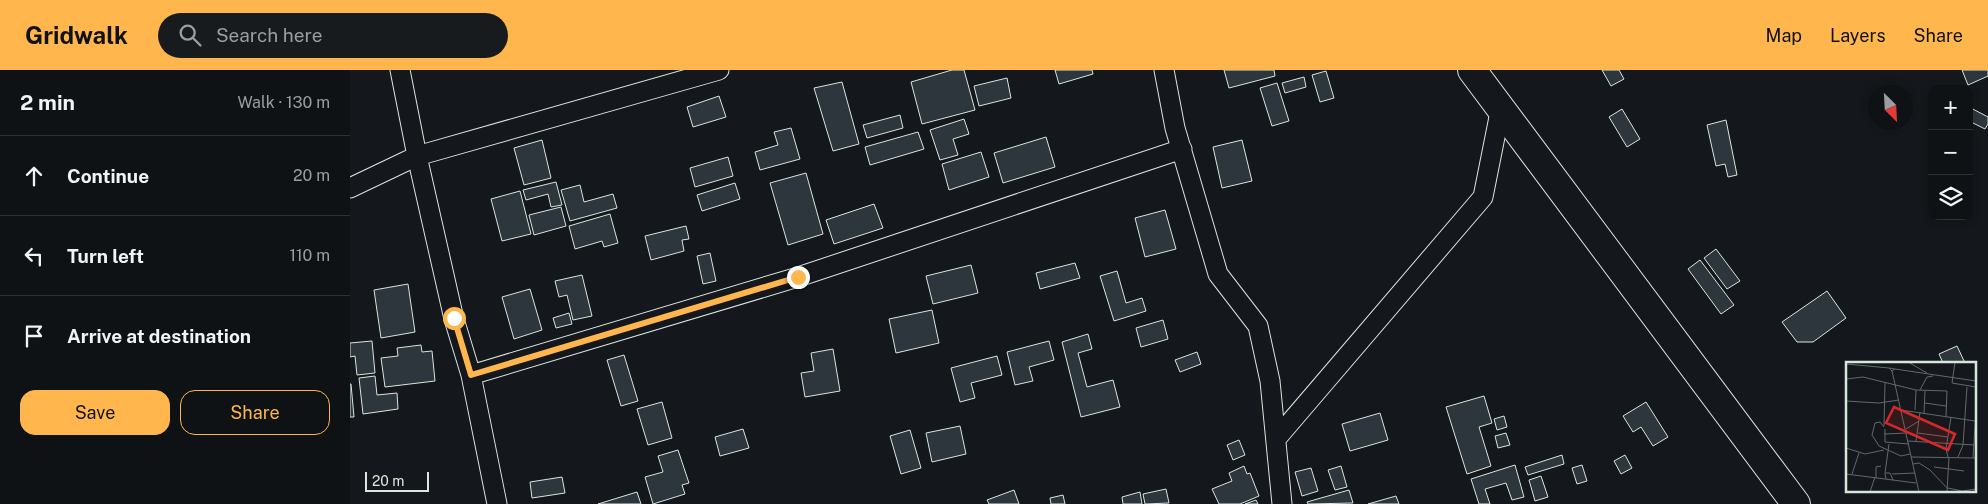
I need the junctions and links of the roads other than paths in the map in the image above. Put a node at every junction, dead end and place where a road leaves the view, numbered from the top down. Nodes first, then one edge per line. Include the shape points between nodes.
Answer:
1 (400, 70) edge
2 (719, 70) edge
3 (1164, 70) edge
4 (1472, 70) edge
5 (1500, 107) junction
6 (1182, 149) junction
7 (418, 156) junction
8 (350, 188) edge
9 (471, 375) junction
10 (1276, 439) junction
11 (497, 504) edge
12 (1282, 504) edge
13 (1795, 504) edge

1 - 7 street
2 - 7 street
3 - 6 street
4 - 5 main road
5 - 10 street via 1483,197
5 - 13 main road
6 - 9 street via 798,277
6 - 10 street via 1218,274 1258,326 1270,381
7 - 8 street
7 - 9 street via 454,318
9 - 11 street
10 - 12 street

